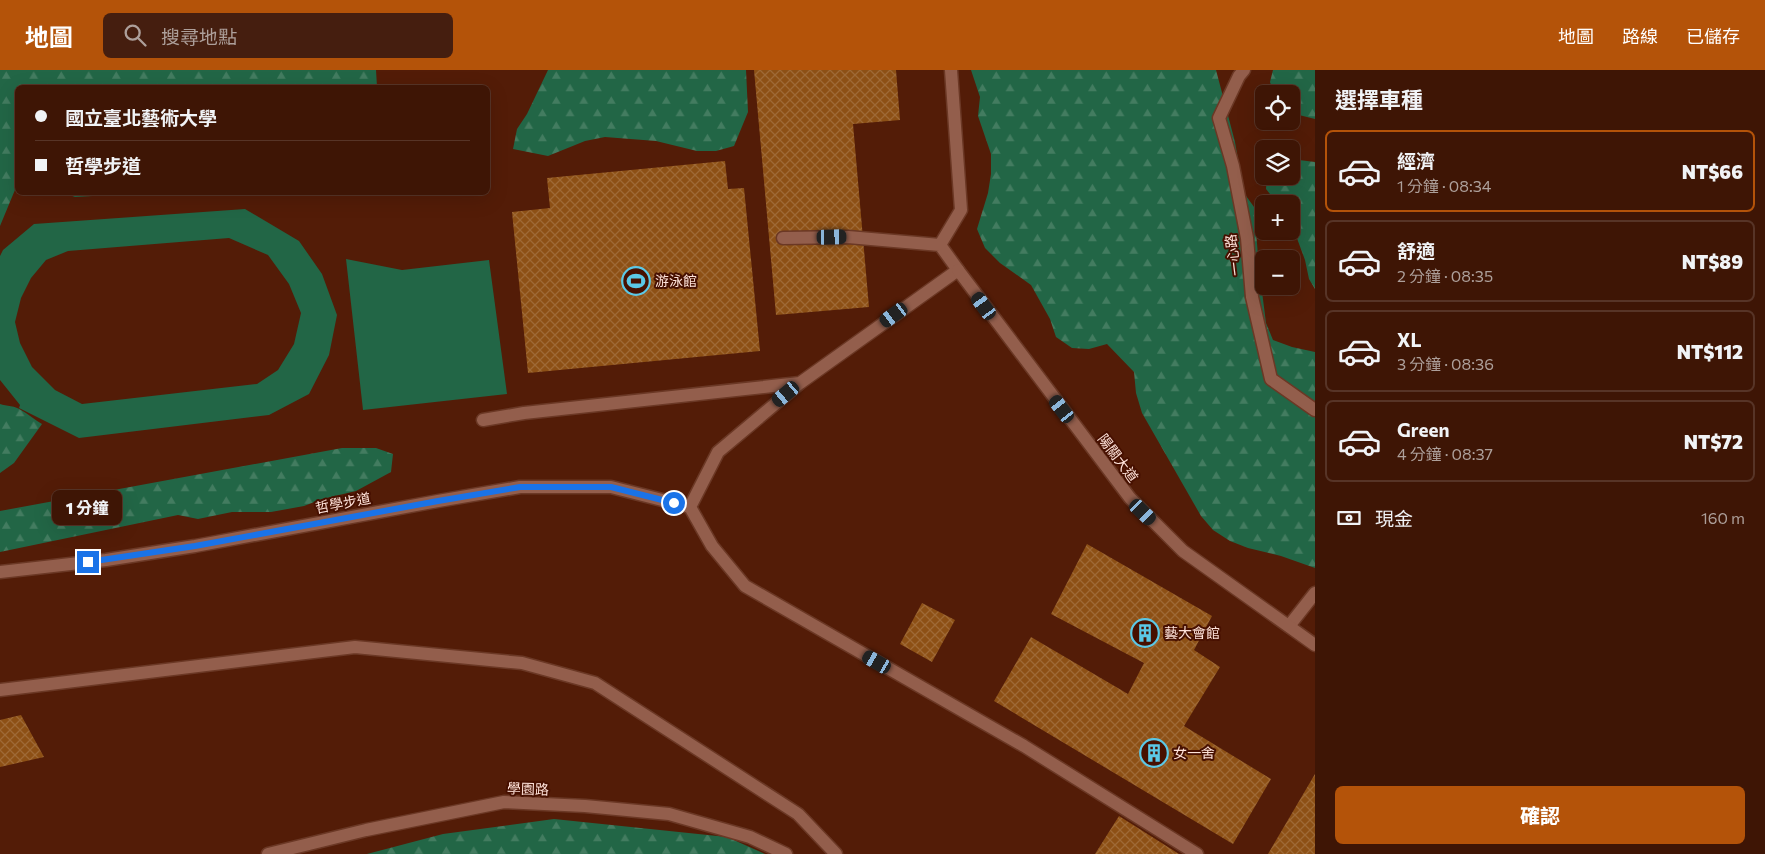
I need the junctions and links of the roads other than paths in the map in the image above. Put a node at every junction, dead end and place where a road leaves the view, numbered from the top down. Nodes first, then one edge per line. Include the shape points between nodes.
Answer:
1 (951, 70) edge
2 (1244, 70) edge
3 (783, 238) dead end
4 (940, 245) junction
5 (958, 270) junction
6 (800, 383) junction
7 (1315, 410) edge
8 (482, 420) dead end
9 (690, 507) junction
10 (0, 572) edge
11 (1315, 593) edge
12 (1289, 626) junction
13 (1315, 645) edge
14 (0, 690) edge
15 (268, 854) edge
16 (786, 854) edge
17 (836, 854) edge
18 (1197, 854) edge

1 - 4 street via 961,210
2 - 7 street, 一心路 via 1219,118 1235,175 1247,238 1252,297 1271,379
3 - 4 street via 848,236
4 - 5 street, 陽關大道
5 - 6 street
5 - 12 street, 陽關大道 via 1130,498 1184,551
6 - 8 street
6 - 9 street via 718,452
9 - 10 street, 哲學步道 via 611,487 520,487 195,546
9 - 18 street via 712,546 745,586 1024,746
11 - 12 street
12 - 13 street, 陽關大道
14 - 17 street via 355,648 522,663 595,683 798,814
15 - 16 street, 學園路 via 504,802 669,814 750,836

